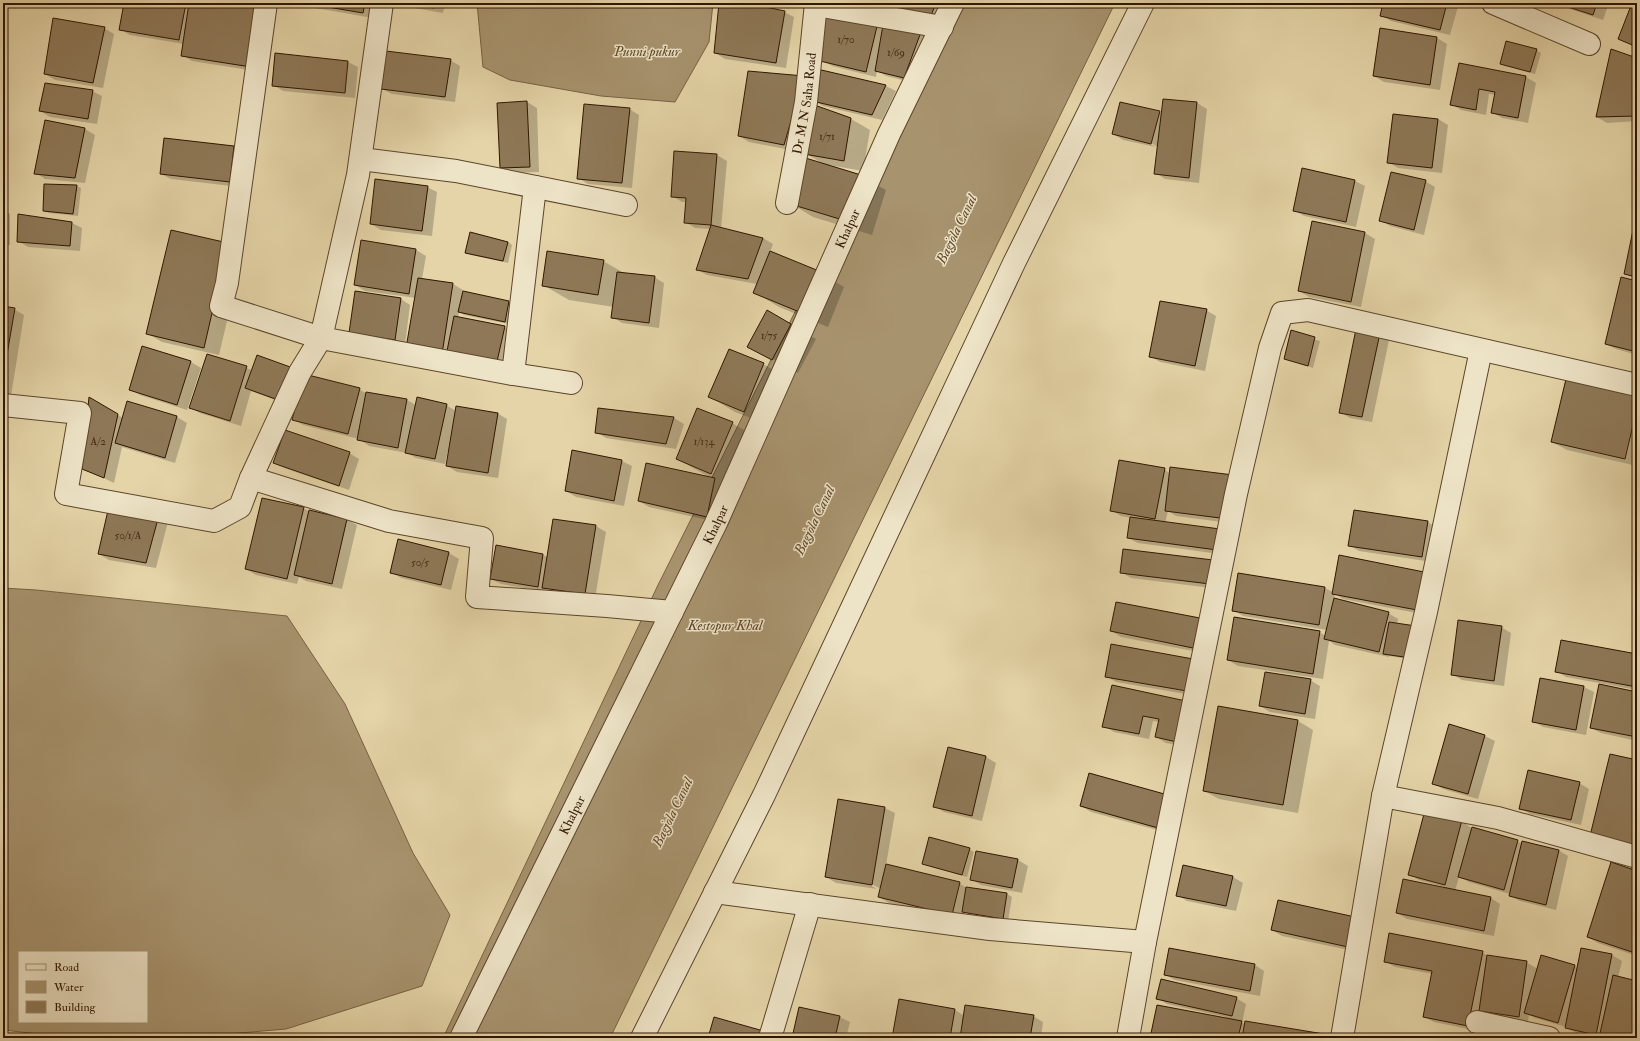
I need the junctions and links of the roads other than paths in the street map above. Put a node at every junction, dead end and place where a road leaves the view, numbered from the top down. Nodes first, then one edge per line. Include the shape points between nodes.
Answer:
1 (266, 3) edge
2 (382, 3) edge
3 (953, 3) edge
4 (1143, 3) edge
5 (1493, 3) edge
6 (816, 4) edge
7 (942, 27) junction
8 (1589, 44) dead end
9 (361, 159) junction
10 (534, 187) junction
11 (787, 203) dead end
12 (626, 205) dead end
13 (321, 338) junction
14 (1482, 350) junction
15 (512, 374) junction
16 (571, 382) dead end
17 (1637, 385) edge
18 (3, 406) edge
19 (251, 478) junction
20 (672, 612) junction
21 (1384, 796) junction
22 (1637, 857) edge
23 (715, 892) junction
24 (810, 904) junction
25 (1145, 942) junction
26 (1477, 1022) dead end
27 (461, 1038) edge
28 (642, 1038) edge
29 (770, 1038) edge
30 (1128, 1038) edge
31 (1342, 1038) edge
32 (1549, 1038) edge

1 - 13 street via 227,283 221,306
2 - 9 street
3 - 7 street, Khalpar
4 - 23 street via 1014,263 764,795
5 - 8 street
6 - 7 street
6 - 11 street, Dr M N Saha Road via 806,102
7 - 20 street, Khalpar via 889,134 716,523
9 - 10 street via 456,172
9 - 13 street
10 - 12 street
10 - 15 street
13 - 15 street
13 - 19 street via 300,372
14 - 17 street
14 - 21 street
14 - 25 street via 1308,310 1282,313 1270,348 1236,494
15 - 16 street
18 - 19 street via 80,413 66,494 214,521 240,507
19 - 20 street via 389,521 482,538 476,596
20 - 27 street, Khalpar
21 - 22 street via 1498,818
21 - 31 street
23 - 24 street
23 - 28 street
24 - 25 street via 990,929
24 - 29 street
25 - 30 street
26 - 32 street

